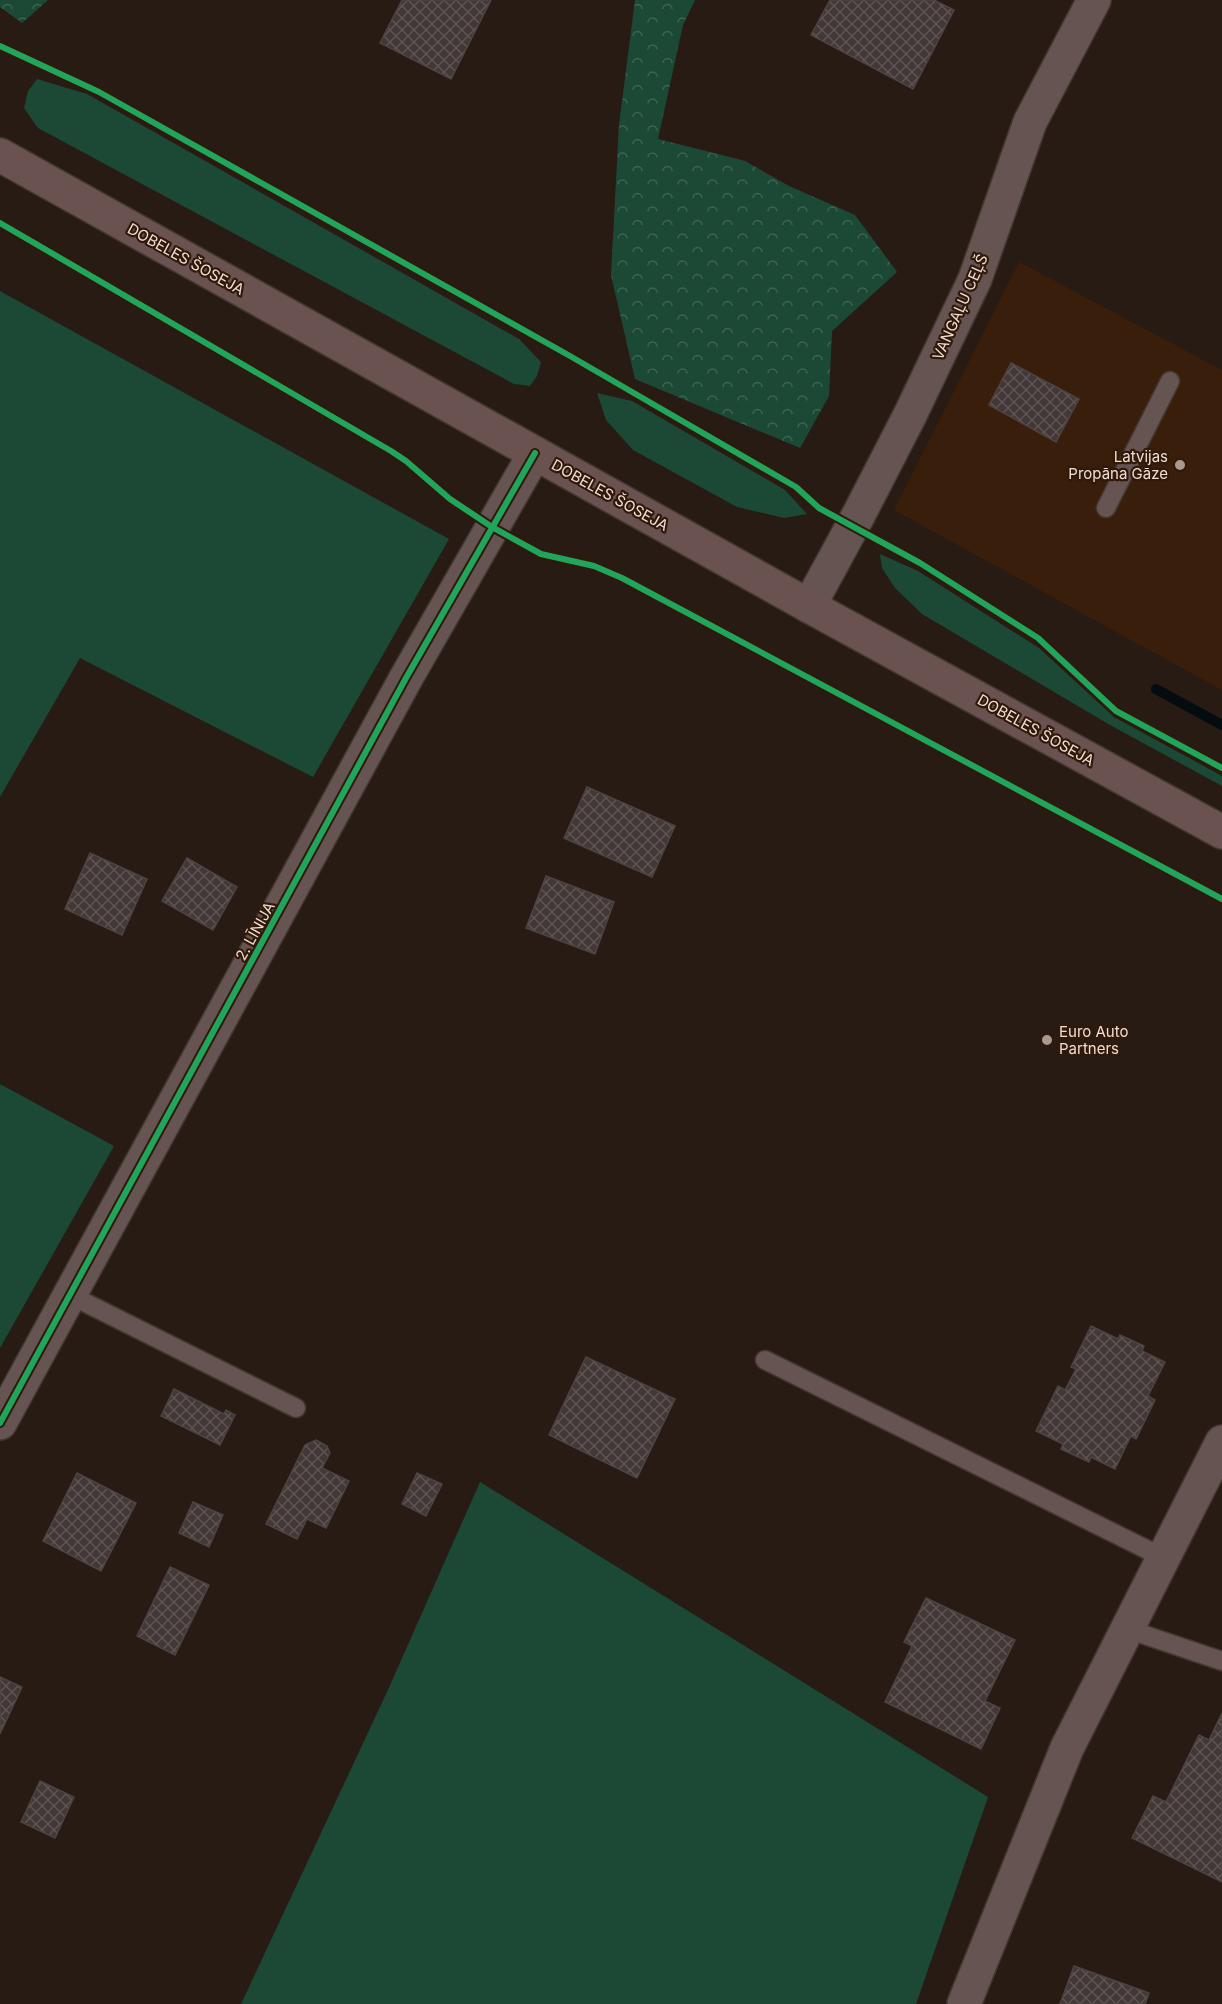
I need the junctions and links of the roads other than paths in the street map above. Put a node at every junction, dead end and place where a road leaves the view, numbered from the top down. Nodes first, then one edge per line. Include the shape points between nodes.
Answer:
1 (1094, 0) edge
2 (0, 155) edge
3 (1170, 381) dead end
4 (535, 453) junction
5 (1106, 508) dead end
6 (809, 606) junction
7 (1222, 832) edge
8 (69, 1294) junction
9 (765, 1360) dead end
10 (296, 1408) dead end
11 (0, 1422) edge
12 (1222, 1442) edge
13 (1164, 1558) junction
14 (1126, 1629) junction
15 (1222, 1660) edge
16 (964, 2004) edge

1 - 6 street, VANGAĻU CEĻŠ via 1030,122 975,279 885,465
2 - 4 main road, DOBELES ŠOSEJA
3 - 5 lane
4 - 6 main road, DOBELES ŠOSEJA
4 - 8 street, 2. LĪNIJA via 406,678
6 - 7 main road, DOBELES ŠOSEJA
8 - 10 lane
8 - 11 street, 2. LĪNIJA
9 - 13 lane
12 - 13 street
13 - 14 street
14 - 15 lane
14 - 16 street via 1067,1748

